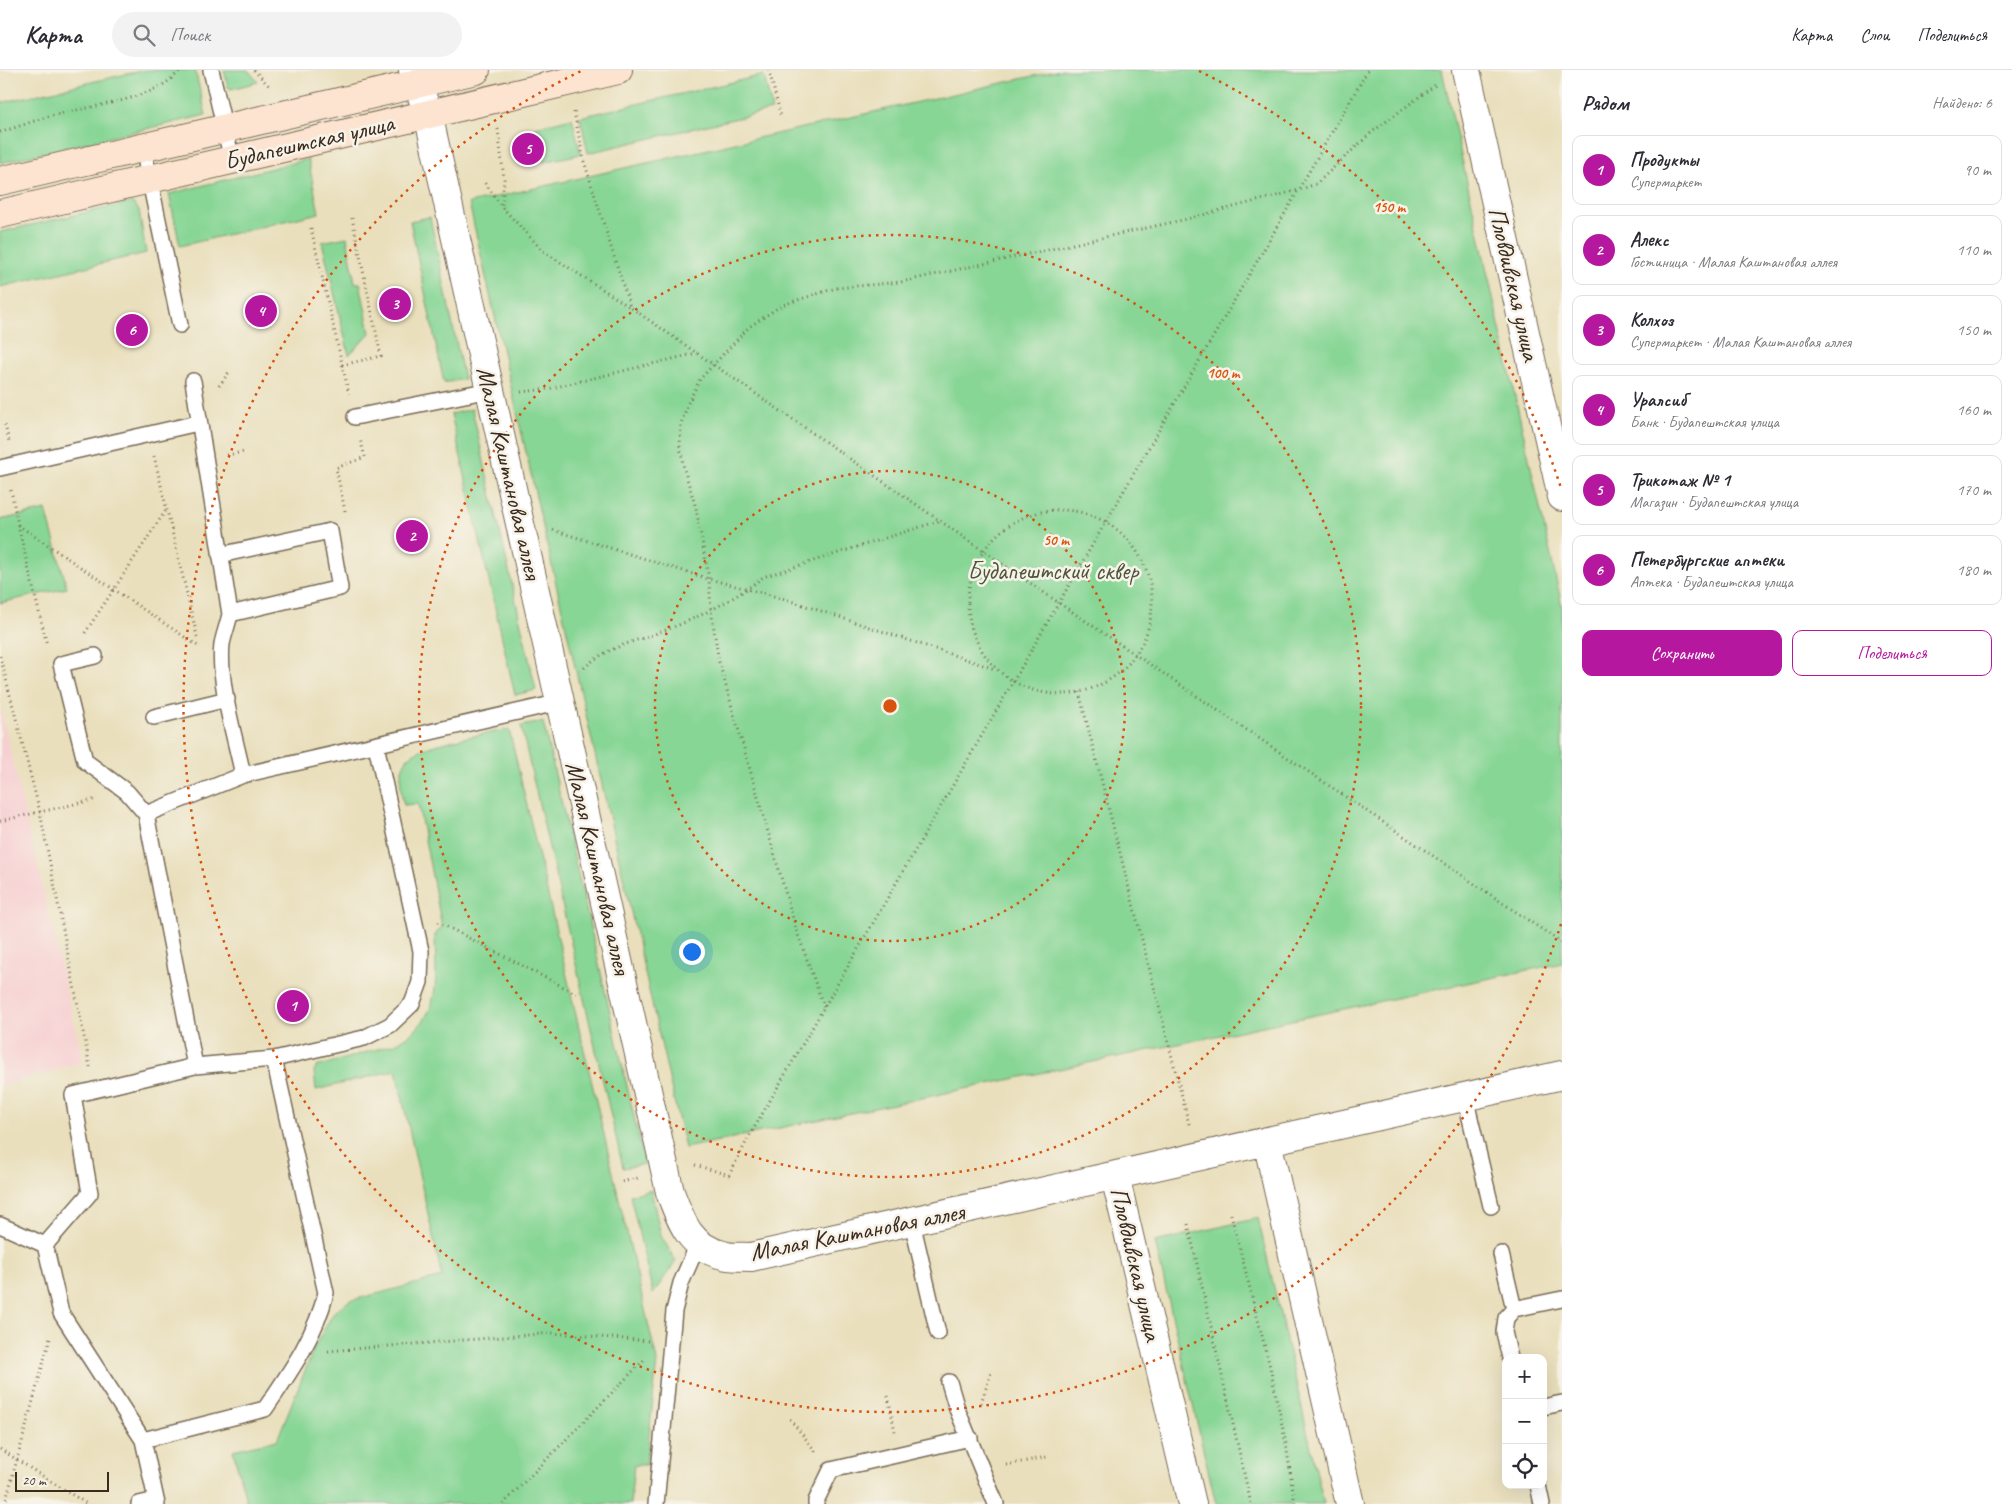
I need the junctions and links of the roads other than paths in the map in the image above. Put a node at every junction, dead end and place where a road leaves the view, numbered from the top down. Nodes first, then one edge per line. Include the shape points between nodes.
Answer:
1 (212, 70) edge
2 (476, 70) edge
3 (618, 70) edge
4 (1466, 70) edge
5 (414, 77) edge
6 (428, 114) junction
7 (225, 128) junction
8 (143, 148) junction
9 (232, 160) junction
10 (150, 179) junction
11 (0, 181) edge
12 (0, 214) edge
13 (180, 325) dead end
14 (192, 381) dead end
15 (490, 390) junction
16 (355, 417) road end
17 (198, 423) junction
18 (3, 467) edge
19 (1562, 497) edge
20 (220, 555) junction
21 (230, 614) junction
22 (95, 656) dead end
23 (227, 699) junction
24 (561, 702) junction
25 (154, 717) dead end
26 (376, 746) junction
27 (243, 776) junction
28 (146, 814) junction
29 (274, 1060) junction
30 (195, 1066) junction
31 (1562, 1075) edge
32 (1465, 1097) junction
33 (1267, 1141) junction
34 (1115, 1176) junction
35 (1490, 1206) dead end
36 (912, 1222) junction
37 (0, 1225) edge
38 (698, 1244) junction
39 (45, 1245) junction
40 (1501, 1254) dead end
41 (1562, 1299) edge
42 (1514, 1309) junction
43 (938, 1334) dead end
44 (1509, 1354) edge
45 (949, 1382) dead end
46 (1562, 1403) edge
47 (1547, 1406) edge
48 (970, 1438) junction
49 (143, 1440) junction
50 (1539, 1489) edge
51 (156, 1502) edge
52 (139, 1504) edge
53 (656, 1504) edge
54 (816, 1504) edge
55 (996, 1504) edge
56 (1192, 1504) edge
57 (1350, 1504) edge
58 (1542, 1504) edge

1 - 7 lane
2 - 5 street, Будапештская улица
3 - 6 street, Будапештская улица
4 - 19 street, Пловдивская улица
5 - 6 street, Малая Каштановая аллея
5 - 7 street, Будапештская улица
6 - 9 street, Будапештская улица
6 - 15 street, Малая Каштановая аллея
7 - 8 street, Будапештская улица
7 - 9 lane
8 - 10 lane
8 - 11 street, Будапештская улица
9 - 10 street, Будапештская улица
10 - 12 street, Будапештская улица
10 - 13 lane
14 - 17 lane
15 - 16 lane
15 - 24 street, Малая Каштановая аллея
17 - 18 lane
17 - 20 lane
20 - 21 lane
20 - 21 lane via 330,532 340,588
21 - 23 lane via 222,644
22 - 28 lane via 61,664 85,760 127,792
23 - 25 lane
23 - 27 lane
24 - 26 lane
24 - 38 street, Малая Каштановая аллея via 670,1192 683,1225
26 - 27 lane
26 - 29 lane via 421,951 420,982 412,1004 390,1025 364,1038
27 - 28 lane
28 - 30 lane
29 - 30 lane
29 - 49 lane via 326,1293 322,1309 303,1353 265,1409
30 - 39 lane via 73,1095 90,1193
31 - 32 street, Пловдивская улица
32 - 33 street, Пловдивская улица
32 - 35 lane
33 - 34 street, Пловдивская улица
33 - 57 street
34 - 36 street, Малая Каштановая аллея
34 - 56 street, Пловдивская улица
36 - 38 street, Малая Каштановая аллея via 751,1257 723,1256
36 - 43 lane
37 - 39 lane
38 - 53 lane via 681,1283 674,1311
39 - 49 lane via 61,1313
40 - 42 lane
41 - 42 lane
42 - 44 lane via 1506,1318 1504,1332
45 - 48 lane
46 - 47 lane
48 - 54 lane via 832,1470
48 - 55 lane
49 - 51 lane
50 - 58 lane
51 - 52 lane

